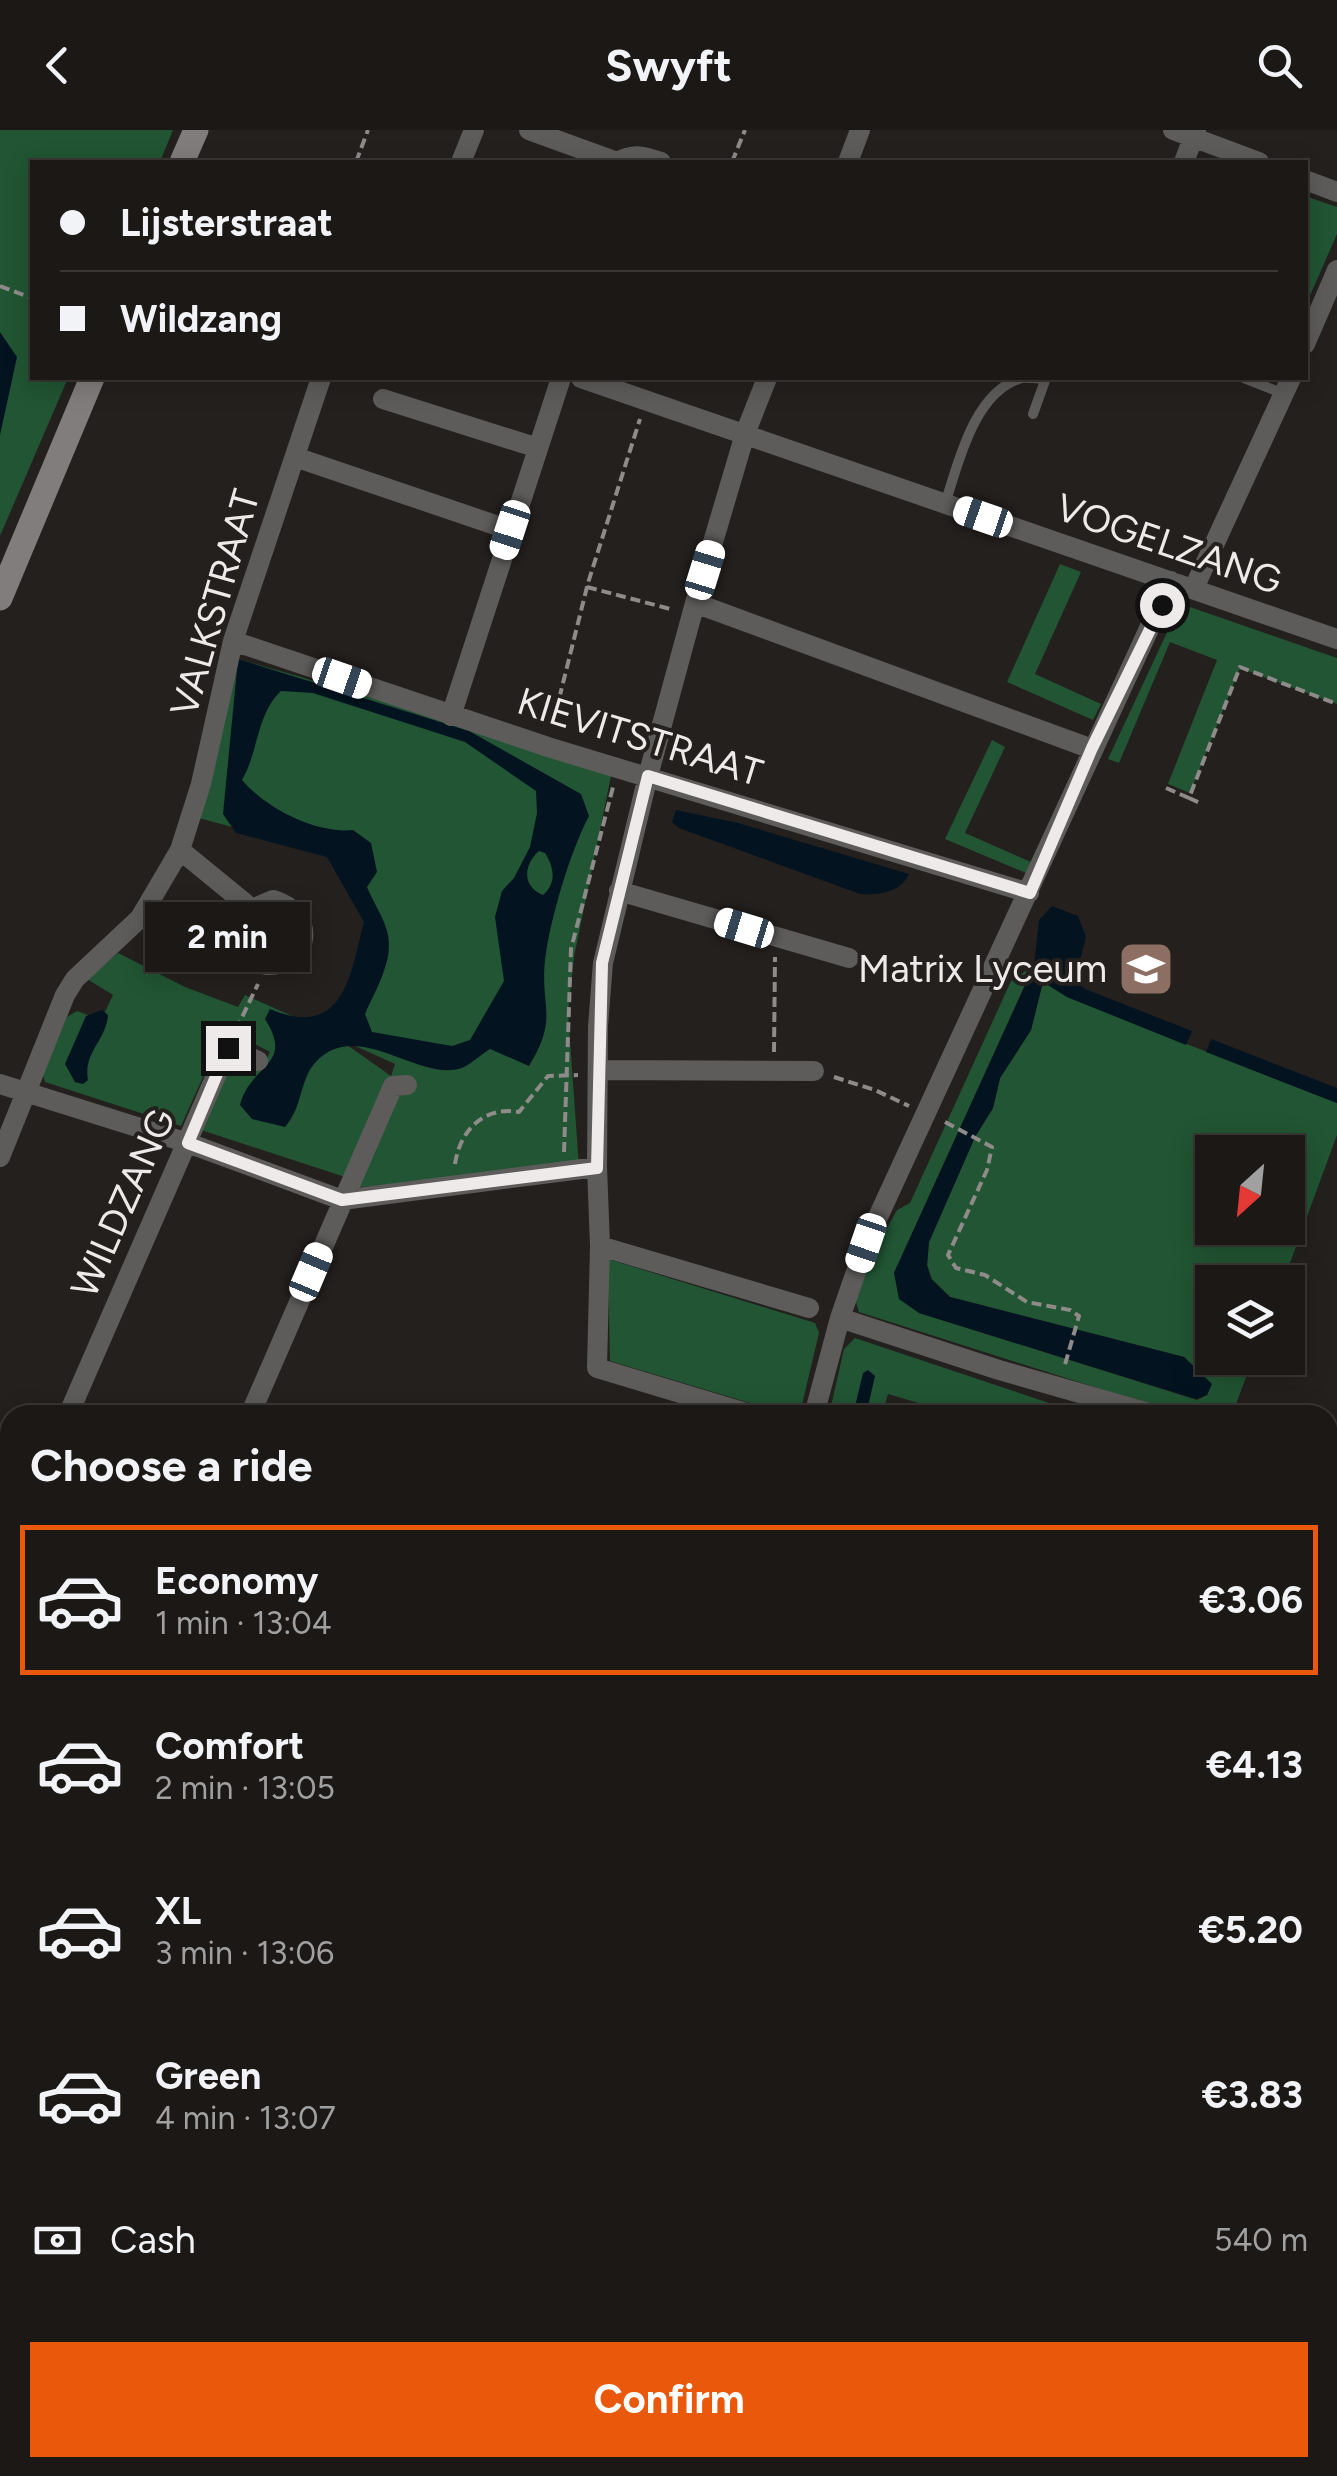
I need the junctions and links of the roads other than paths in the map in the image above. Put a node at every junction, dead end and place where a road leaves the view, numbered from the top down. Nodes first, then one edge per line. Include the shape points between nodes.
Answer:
1 (196, 130) edge
2 (474, 130) edge
3 (529, 130) edge
4 (860, 130) edge
5 (1187, 132) edge
6 (183, 160) edge
7 (462, 160) edge
8 (612, 160) edge
9 (621, 160) edge
10 (655, 160) edge
11 (849, 160) edge
12 (1184, 160) edge
13 (1254, 160) edge
14 (1308, 181) edge
15 (1337, 192) edge
16 (1337, 270) edge
17 (1308, 337) edge
18 (91, 380) edge
19 (321, 380) edge
20 (559, 380) edge
21 (588, 380) edge
22 (766, 380) edge
23 (1019, 380) edge
24 (1045, 380) edge
25 (1255, 380) edge
26 (1287, 386) edge
27 (383, 399) dead end
28 (1032, 414) dead end
29 (746, 434) junction
30 (538, 448) junction
31 (295, 457) junction
32 (945, 504) junction
33 (510, 530) junction
34 (1172, 580) junction
35 (1194, 588) junction
36 (0, 598) edge
37 (694, 609) junction
38 (1337, 639) edge
39 (233, 641) junction
40 (450, 716) junction
41 (1092, 748) junction
42 (648, 776) junction
43 (180, 850) junction
44 (619, 891) junction
45 (1030, 893) junction
46 (849, 958) dead end
47 (266, 965) road end
48 (258, 1061) dead end
49 (814, 1071) road end
50 (598, 1074) junction
51 (0, 1084) edge
52 (407, 1085) dead end
53 (28, 1093) junction
54 (188, 1143) junction
55 (0, 1157) edge
56 (597, 1168) junction
57 (342, 1200) junction
58 (600, 1246) junction
59 (809, 1308) dead end
60 (840, 1318) junction
61 (72, 1405) edge
62 (254, 1405) edge
63 (719, 1405) edge
64 (817, 1405) edge
65 (1121, 1405) edge

1 - 6 main road
2 - 7 street
3 - 8 street
4 - 11 street
5 - 12 street
5 - 13 street
9 - 10 street
14 - 15 street
16 - 17 street
18 - 36 main road
19 - 31 street, VALKSTRAAT
20 - 30 street
21 - 29 street, VOGELZANG
22 - 29 street
23 - 32 lane via 996,395 970,427
24 - 28 lane
25 - 26 lane
26 - 35 street
27 - 30 street
29 - 32 street, VOGELZANG
29 - 37 street
30 - 33 street
31 - 33 street
31 - 39 street, VALKSTRAAT
32 - 34 street, VOGELZANG
33 - 40 street
34 - 35 street, VOGELZANG
34 - 41 street
35 - 38 street, VOGELZANG
37 - 41 street
37 - 42 street
39 - 40 street, KIEVITSTRAAT
39 - 43 street, VALKSTRAAT
40 - 42 street, KIEVITSTRAAT
41 - 45 street
42 - 44 street
42 - 45 street, KIEVITSTRAAT
43 - 47 street via 252,909 272,900 300,918 303,937 296,954
43 - 53 street, VALKSTRAAT via 140,918 65,996
44 - 46 street
44 - 50 street via 602,963
45 - 60 street via 935,1117 866,1243
48 - 54 street, WILDZANG via 228,1048
49 - 50 street
50 - 56 street
51 - 53 street
52 - 57 street via 392,1086
53 - 54 street
53 - 55 street, VALKSTRAAT
54 - 57 street
54 - 61 street, WILDZANG
56 - 57 street
56 - 58 street
57 - 62 street
58 - 59 street
58 - 63 street via 597,1368
60 - 64 street
60 - 65 street

